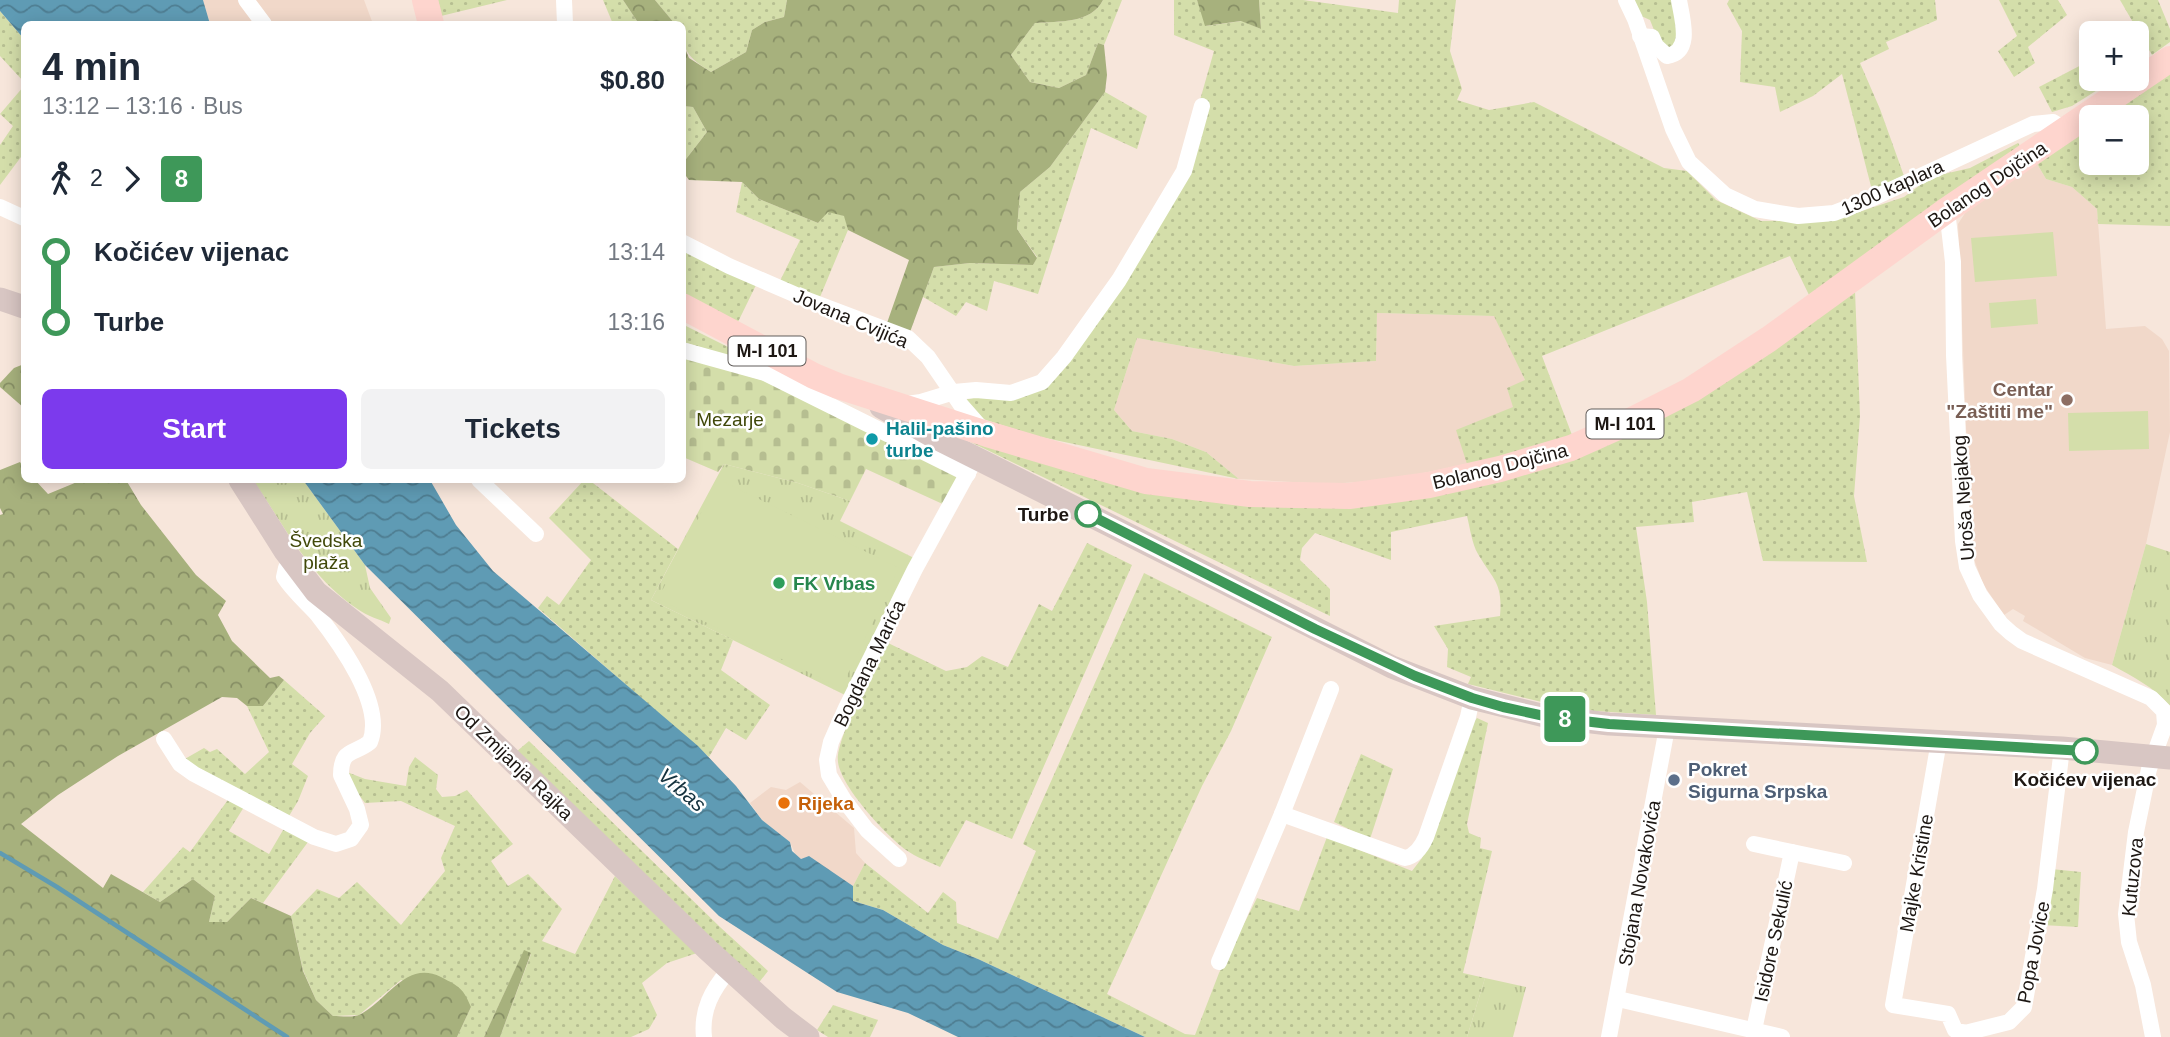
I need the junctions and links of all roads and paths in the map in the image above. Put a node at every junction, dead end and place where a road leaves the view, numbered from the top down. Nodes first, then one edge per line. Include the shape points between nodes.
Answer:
1 (246, 0) edge
2 (425, 0) edge
3 (564, 0) edge
4 (1626, 0) edge
5 (1679, 0) edge
6 (262, 21) edge
7 (430, 21) edge
8 (565, 21) edge
9 (1640, 36) junction
10 (2170, 59) edge
11 (1202, 107) dead end
12 (2066, 130) junction
13 (0, 207) edge
14 (1947, 210) junction
15 (21, 217) edge
16 (686, 244) edge
17 (0, 299) edge
18 (21, 306) edge
19 (686, 308) edge
20 (686, 351) edge
21 (854, 392) junction
22 (954, 392) junction
23 (894, 403) junction
24 (987, 434) junction
25 (972, 466) junction
26 (242, 483) edge
27 (482, 483) edge
28 (536, 534) dead end
29 (292, 562) junction
30 (1331, 689) dead end
31 (1472, 698) junction
32 (2168, 724) edge
33 (1667, 728) junction
34 (163, 739) dead end
35 (1939, 741) junction
36 (2063, 748) junction
37 (2162, 758) edge
38 (1282, 814) junction
39 (1754, 844) dead end
40 (1793, 852) junction
41 (899, 859) dead end
42 (1844, 863) dead end
43 (1219, 962) dead end
44 (729, 970) junction
45 (1618, 999) junction
46 (1894, 1005) joint
47 (1754, 1030) junction
48 (704, 1037) edge
49 (808, 1037) edge
50 (1609, 1037) edge
51 (1782, 1037) edge
52 (2152, 1037) edge

1 - 6 street
2 - 7 main road
3 - 8 street
4 - 9 street, 1300 kaplara
5 - 9 street via 1683,43 1678,52 1667,56 1652,37
9 - 12 street, 1300 kaplara via 1689,162 1726,195 1772,213 1834,213 2033,124 2053,122
10 - 12 main road, Bolanog Dojčina / M-I 101
11 - 22 street via 1184,171 1119,280 1064,357 1042,382 1011,393
12 - 14 main road, Bolanog Dojčina / M-I 101
13 - 15 street
14 - 24 main road, Bolanog Dojčina / M-I 101 via 1769,339 1679,396 1571,448 1489,472 1349,495 1250,494 1146,481
14 - 32 street, Uroša Nejakog via 1967,567 1990,610 2011,633 2151,698 2164,710
16 - 22 street, Jovana Cvijića via 810,301 908,338
17 - 18 main road
19 - 21 main road, M-I 101 via 814,376
20 - 25 street via 765,373
21 - 23 main road, Bolanog Dojčina / M-I 101
21 - 25 main road
22 - 23 street via 921,402
22 - 24 street, Jovana Cvijića
23 - 24 main road, Bolanog Dojčina / M-I 101
25 - 31 main road via 1392,667
25 - 41 street, Bogdana Marića via 846,708 827,760 835,788 867,830
26 - 29 main road, Od Zmijanja Rajka
27 - 28 street
29 - 34 street, Od Zmijanja Rajka via 284,577 330,633 368,699 373,727 370,742 347,754 341,767 361,820 359,830 337,844 314,837 194,774 180,764
29 - 44 main road, Od Zmijanja Rajka via 328,603 466,715
30 - 38 street
31 - 33 main road via 1549,717
31 - 38 street via 1426,837 1410,857
32 - 37 street, Uroša Nejakog
33 - 35 main road
33 - 45 street, Stojana Novakovića
35 - 36 main road
35 - 46 street, Majke Kristine
36 - 37 main road
36 - 46 street, Popa Jovice via 2045,889 2021,1013 2009,1022 1965,1034 1955,1030 1948,1014
37 - 52 street, Kutuzova via 2136,832 2126,914
38 - 43 street
39 - 40 street, Isidore Sekulić
40 - 42 street, Isidore Sekulić
40 - 47 street, Isidore Sekulić
44 - 48 street via 709,1000 702,1023
44 - 49 main road, Od Zmijanja Rajka
45 - 47 street
45 - 50 street, Stojana Novakovića
47 - 51 street

